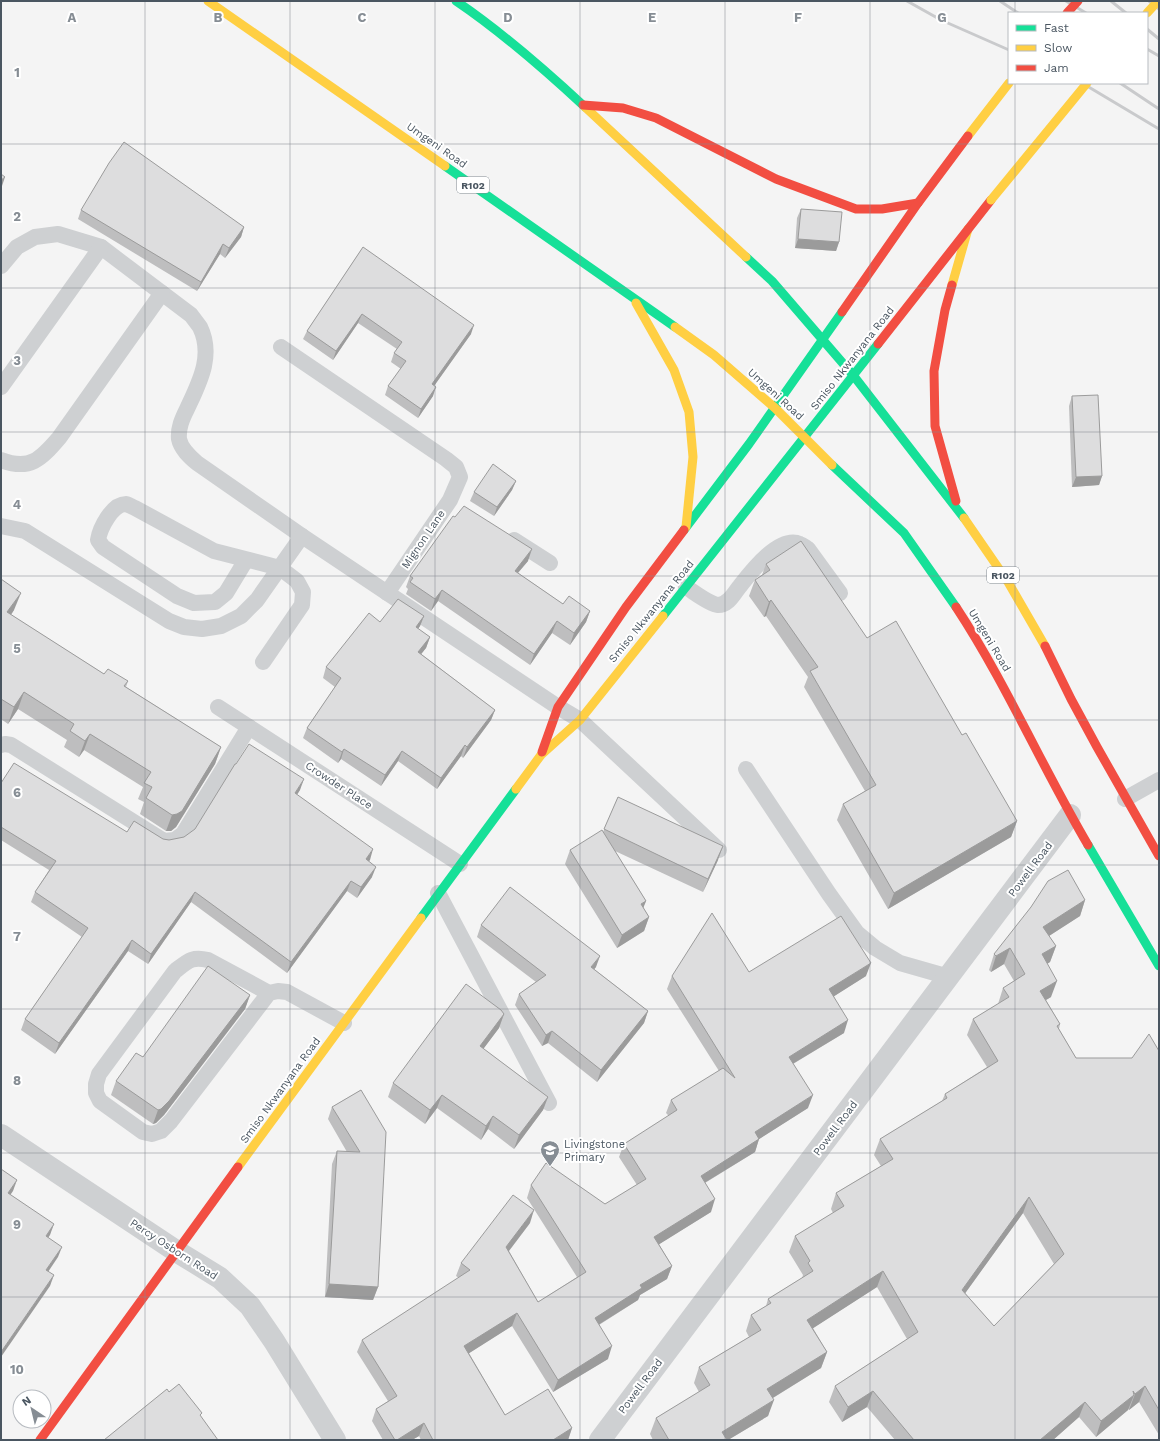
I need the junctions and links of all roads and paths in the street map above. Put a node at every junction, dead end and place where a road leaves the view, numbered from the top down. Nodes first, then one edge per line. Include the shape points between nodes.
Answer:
1 (208, 1) edge
2 (456, 1) edge
3 (1078, 1) edge
4 (1158, 1) edge
5 (1068, 12) edge
6 (1148, 12) edge
7 (1008, 84) edge
8 (1086, 84) edge
9 (583, 105) junction
10 (918, 203) junction
11 (968, 229) junction
12 (101, 247) junction
13 (1, 266) edge
14 (162, 293) junction
15 (631, 295) junction
16 (822, 339) junction
17 (280, 346) dead end
18 (853, 375) junction
19 (1, 387) edge
20 (774, 408) junction
21 (805, 437) junction
22 (1, 460) edge
23 (958, 510) junction
24 (1, 526) edge
25 (686, 527) junction
26 (503, 534) edge
27 (302, 536) junction
28 (246, 560) junction
29 (550, 563) dead end
30 (280, 568) junction
31 (686, 586) junction
32 (387, 593) junction
33 (840, 593) dead end
34 (263, 662) dead end
35 (218, 707) dead end
36 (558, 707) junction
37 (580, 720) junction
38 (249, 727) junction
39 (1, 745) edge
40 (541, 755) junction
41 (746, 769) dead end
42 (1159, 780) edge
43 (1125, 798) junction
44 (1070, 815) junction
45 (720, 850) edge
46 (1159, 856) edge
47 (460, 864) junction
48 (438, 893) junction
49 (1159, 966) edge
50 (949, 977) junction
51 (269, 993) junction
52 (344, 1023) junction
53 (549, 1103) dead end
54 (1, 1135) edge
55 (176, 1251) junction
56 (606, 1437) edge
57 (40, 1440) edge
58 (336, 1440) edge

1 - 15 main road, Umgeni Road / R102
2 - 9 main road, R102 via 478,16
3 - 5 main road, bridge
4 - 6 main road, bridge
7 - 10 main road, Smiso Nkwanyana Road
8 - 11 main road, Smiso Nkwanyana Road, bridge
9 - 10 main road via 623,108 656,118 776,179 856,209 882,209
9 - 16 main road, R102 via 772,282
10 - 16 main road, Smiso Nkwanyana Road
11 - 18 main road, Smiso Nkwanyana Road
11 - 23 main road via 944,310 934,371 936,426
12 - 13 lane via 58,234 35,237 17,247
12 - 14 lane
12 - 19 lane
14 - 22 lane via 48,451 29,464
14 - 27 lane via 191,314 200,327 206,344 206,361 201,379 180,425 179,440 185,452
15 - 20 main road, Umgeni Road / R102 via 714,354
15 - 25 main road via 674,370 689,412 693,457
16 - 18 main road, R102
16 - 20 main road, Smiso Nkwanyana Road
17 - 32 lane, Mignon Lane via 446,459 456,468 460,477 456,504
18 - 21 main road, Smiso Nkwanyana Road
18 - 23 main road, R102
20 - 21 main road, Umgeni Road / R102
20 - 25 main road, Smiso Nkwanyana Road
21 - 31 main road, Smiso Nkwanyana Road
21 - 44 main road, Umgeni Road / R102 via 842,476 904,533 942,586 1001,683
23 - 43 main road, R102 via 1008,582 1052,658 1071,699
24 - 30 lane via 25,531 169,621 184,627 202,629 222,626 241,616 258,600
25 - 36 main road, Smiso Nkwanyana Road via 626,607
26 - 29 lane
27 - 30 lane
27 - 32 lane
28 - 28 lane via 226,593 215,602 194,603 177,596 103,546 98,540 99,531 115,507 126,504 214,551
28 - 30 lane
30 - 34 lane via 297,581 303,592 302,605
31 - 33 lane via 716,605 728,602 766,555 794,542 808,549
31 - 37 main road, Smiso Nkwanyana Road
32 - 36 lane
35 - 38 lane, Crowder Place
36 - 37 lane
36 - 40 main road, Smiso Nkwanyana Road
37 - 40 main road, Smiso Nkwanyana Road
37 - 45 lane
38 - 39 lane via 183,834 175,840 164,841 11,745
38 - 47 lane, Crowder Place
40 - 47 main road, Smiso Nkwanyana Road
41 - 50 lane via 857,933 874,948 900,963
42 - 43 lane
43 - 46 main road, R102
44 - 49 main road, Umgeni Road / R102
44 - 50 street, Powell Road
47 - 48 main road, Smiso Nkwanyana Road
48 - 52 main road, Smiso Nkwanyana Road
48 - 53 lane
50 - 56 street, Powell Road
51 - 51 lane via 161,1131 152,1134 143,1132 100,1101 96,1093 99,1074 175,971 187,962 198,958 208,960
51 - 52 lane via 278,990 287,992
52 - 55 main road, Smiso Nkwanyana Road
54 - 55 street, Percy Osborn Road
55 - 57 main road, Smiso Nkwanyana Road
55 - 58 street, Percy Osborn Road via 220,1278 250,1306

